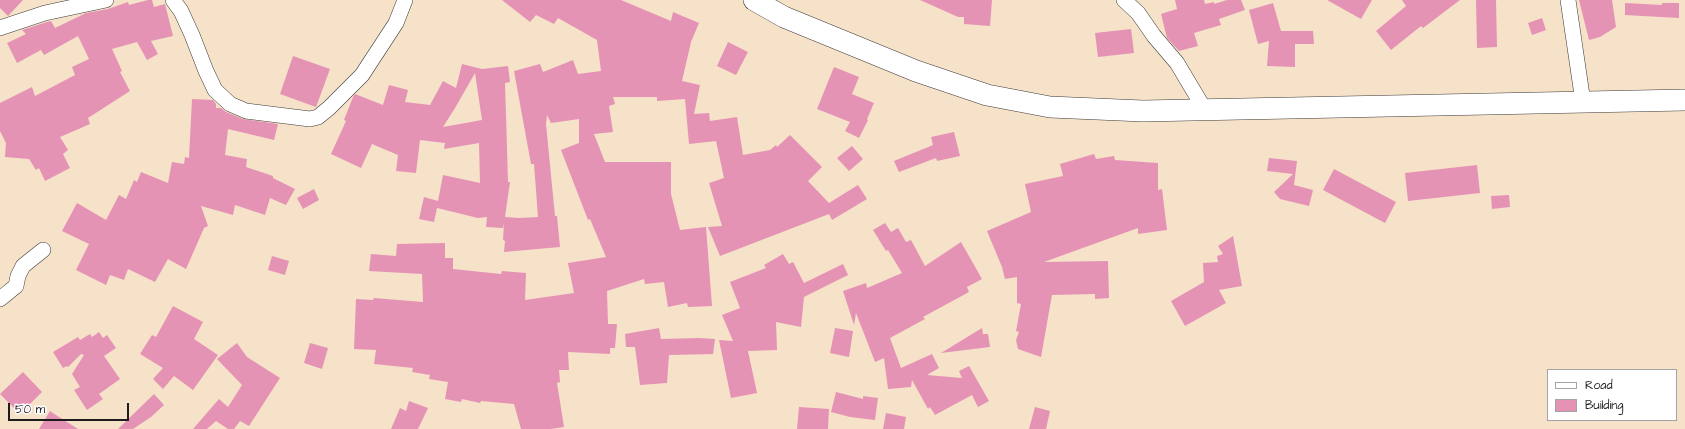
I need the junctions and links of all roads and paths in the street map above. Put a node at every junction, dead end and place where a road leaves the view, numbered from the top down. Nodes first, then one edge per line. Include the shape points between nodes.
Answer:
1 (106, 0) edge
2 (173, 0) edge
3 (405, 0) edge
4 (754, 0) edge
5 (1124, 0) edge
6 (1568, 0) edge
7 (0, 28) edge
8 (1685, 100) edge
9 (1583, 102) junction
10 (1205, 110) junction
11 (43, 250) dead end
12 (0, 299) edge

1 - 7 street via 45,13
2 - 3 street via 187,23 215,90 230,104 246,111 310,119 318,117 329,108 362,75 396,23
4 - 10 main road via 784,17 916,70 987,95 1050,107 1142,111
5 - 10 street via 1138,13 1177,63
6 - 9 street
8 - 9 main road
9 - 10 main road
11 - 12 street via 23,266 16,286

